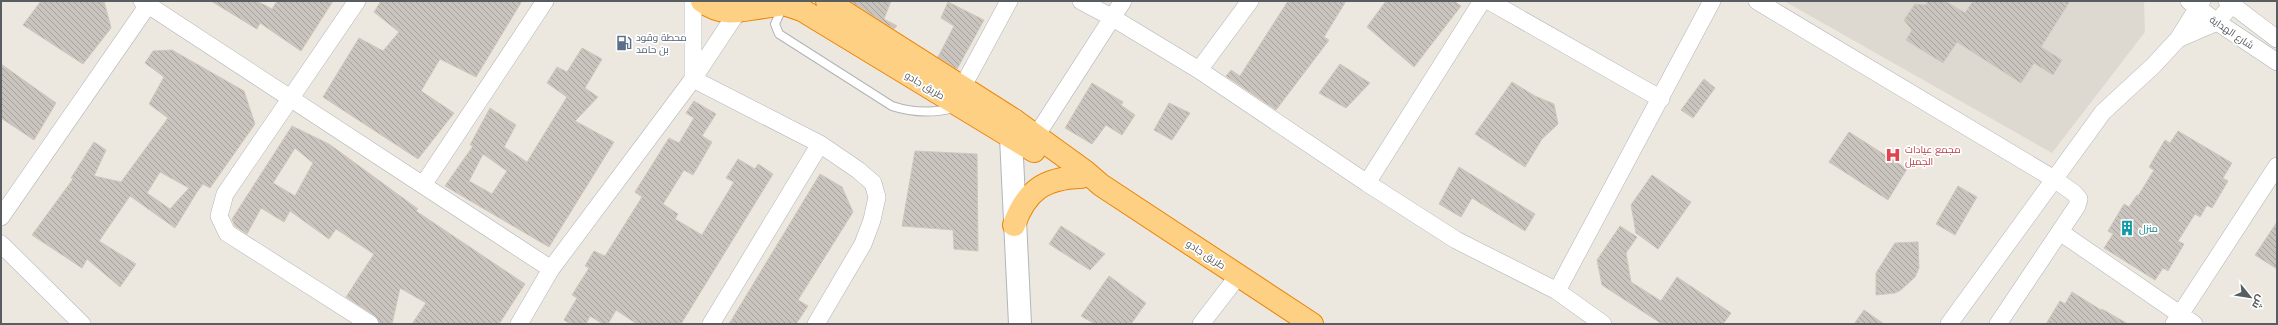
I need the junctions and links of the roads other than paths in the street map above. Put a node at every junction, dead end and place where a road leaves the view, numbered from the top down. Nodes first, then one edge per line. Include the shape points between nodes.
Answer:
1 (358, 1) edge
2 (545, 1) edge
3 (693, 1) edge
4 (702, 1) edge
5 (827, 1) edge
6 (1009, 1) edge
7 (1081, 1) edge
8 (1122, 1) edge
9 (1250, 1) edge
10 (1482, 1) edge
11 (1489, 1) edge
12 (1712, 1) edge
13 (1756, 1) edge
14 (2231, 2) edge
15 (145, 3) edge
16 (2196, 3) edge
17 (784, 4) junction
18 (747, 7) edge
19 (1113, 18) junction
20 (2216, 22) junction
21 (2178, 39) junction
22 (2277, 39) edge
23 (2277, 62) edge
24 (1199, 70) junction
25 (693, 79) junction
26 (962, 97) junction
27 (290, 98) junction
28 (1661, 99) junction
29 (1013, 129) junction
30 (1036, 136) junction
31 (820, 144) junction
32 (2277, 166) edge
33 (1081, 177) junction
34 (2054, 179) junction
35 (1367, 183) junction
36 (423, 185) junction
37 (1101, 185) junction
38 (1, 217) edge
39 (1014, 225) junction
40 (2060, 232) junction
41 (1, 244) edge
42 (551, 269) junction
43 (1238, 276) junction
44 (1557, 291) junction
45 (2183, 321) edge
46 (82, 324) edge
47 (370, 324) edge
48 (519, 324) edge
49 (711, 324) edge
50 (816, 324) edge
51 (1020, 324) edge
52 (1201, 324) edge
53 (1312, 324) edge
54 (1603, 324) edge
55 (1949, 324) edge
56 (1998, 324) edge

1 - 27 street
2 - 36 street
3 - 25 street
4 - 18 highway, طريق جادو via 717,10
5 - 26 highway, طريق جادو
6 - 26 street
7 - 19 street
8 - 19 street
9 - 24 street
10 - 35 street
11 - 28 street
12 - 28 street
13 - 34 street
14 - 20 street
14 - 22 street, شارع الهداية
15 - 27 street
15 - 38 street
16 - 20 street, شارع الهداية
16 - 21 street
17 - 18 highway, طريق جادو
17 - 26 highway, طريق جادو via 802,10
17 - 26 lane via 775,24 779,34 892,106 908,111 940,112
18 - 25 street
19 - 24 street
19 - 30 street
20 - 21 street
20 - 23 street, شارع الهداية
21 - 34 street via 2103,112
24 - 35 street
25 - 31 street
25 - 42 street
26 - 29 highway, طريق جادو
27 - 36 street
27 - 47 street via 225,194 219,216 227,233
28 - 44 street
29 - 30 highway, طريق جادو
29 - 33 highway, طريق جادو
29 - 39 street
30 - 37 highway, طريق جادو
31 - 49 street
31 - 50 street via 873,183 877,197 863,244
32 - 45 street
33 - 37 highway, طريق جادو
33 - 39 highway via 1063,177 1046,183 1031,194 1020,208
34 - 40 street via 2079,199
34 - 55 street
35 - 44 street via 1456,240
36 - 42 street
37 - 43 highway, طريق جادو
39 - 51 street
40 - 45 street
40 - 56 street
41 - 46 street
42 - 48 street
43 - 52 street
43 - 53 highway, طريق جادو
44 - 54 street

